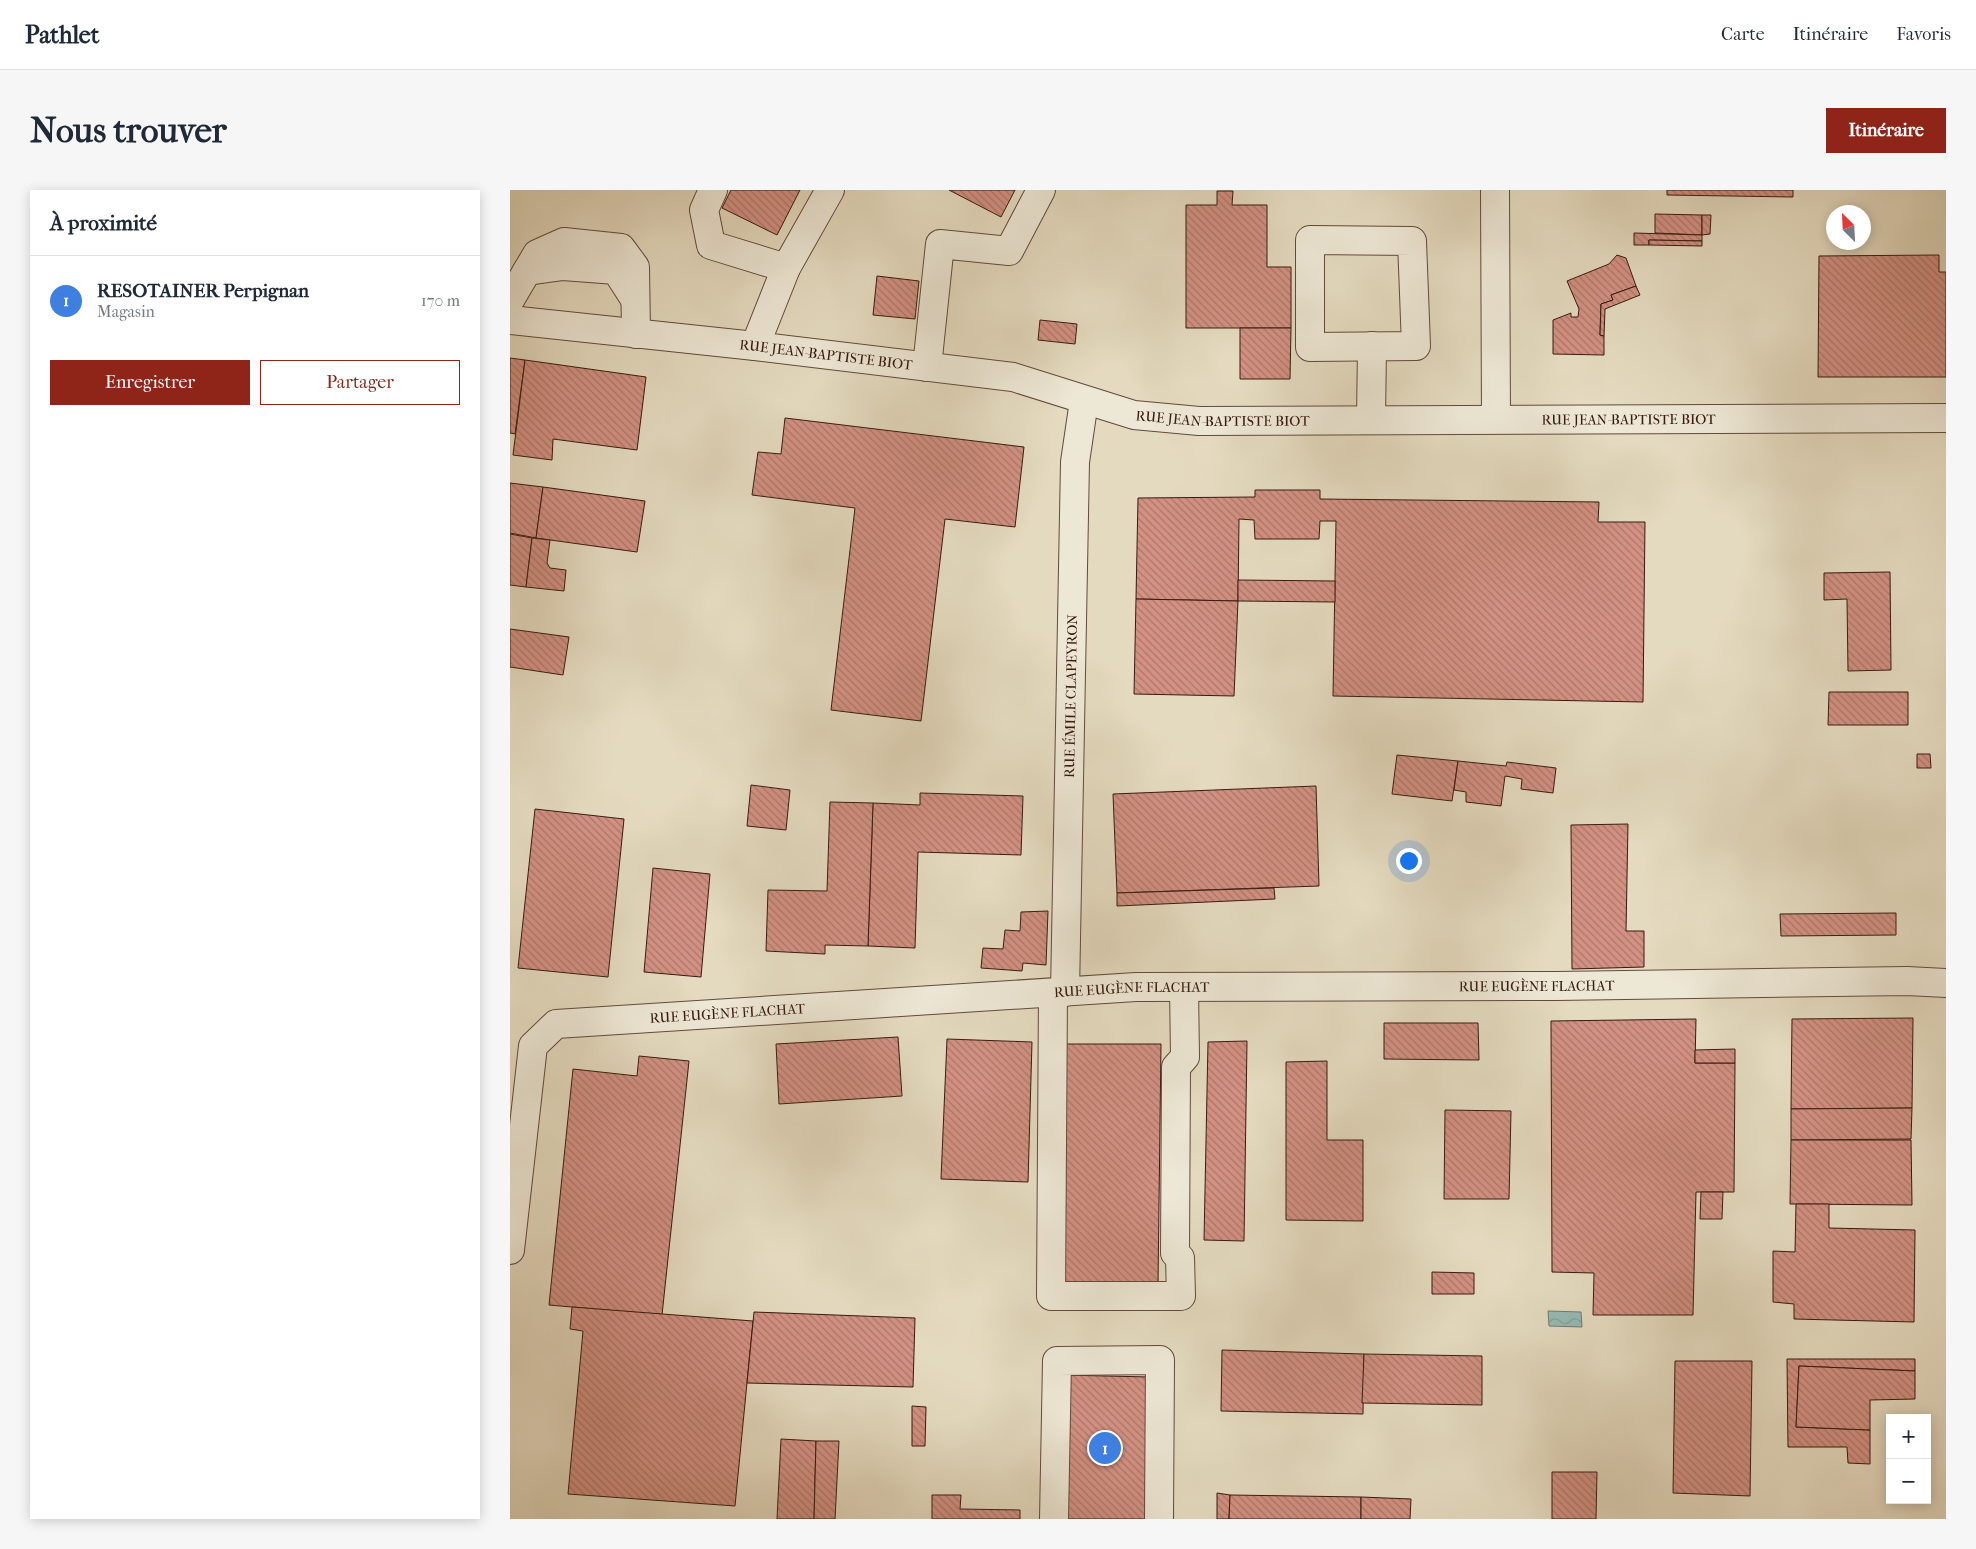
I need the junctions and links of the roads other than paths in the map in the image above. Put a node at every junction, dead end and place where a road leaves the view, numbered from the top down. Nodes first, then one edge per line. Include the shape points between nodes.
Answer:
1 (713, 190) edge
2 (830, 190) edge
3 (1041, 190) edge
4 (1495, 190) edge
5 (786, 268) junction
6 (510, 300) edge
7 (510, 320) edge
8 (636, 334) junction
9 (755, 346) junction
10 (1372, 346) junction
11 (927, 367) junction
12 (1084, 401) junction
13 (1946, 418) edge
14 (1496, 419) junction
15 (1371, 420) junction
16 (1946, 983) edge
17 (1184, 987) junction
18 (1059, 992) junction
19 (510, 1250) edge
20 (1054, 1519) edge
21 (1159, 1519) edge

1 - 5 street via 704,210 711,245
2 - 5 street
3 - 11 street via 1009,250 940,244
4 - 14 street
5 - 9 street
6 - 8 street via 527,271 563,266 616,270 636,302
7 - 8 street, RUE JEAN-BAPTISTE BIOT
8 - 9 street, RUE JEAN-BAPTISTE BIOT
9 - 11 street, RUE JEAN-BAPTISTE BIOT
10 - 10 street via 1416,346 1412,241 1310,240 1310,347
10 - 15 street
11 - 12 street, RUE JEAN-BAPTISTE BIOT via 1013,378
12 - 15 street, RUE JEAN-BAPTISTE BIOT via 1134,414 1199,421
12 - 18 street, RUE ÉMILE CLAPEYRON via 1075,462
13 - 14 street, RUE JEAN-BAPTISTE BIOT
14 - 15 street, RUE JEAN-BAPTISTE BIOT
16 - 17 street, RUE EUGÈNE FLACHAT
17 - 18 street, RUE EUGÈNE FLACHAT
17 - 18 street, RUE ÉMILE CLAPEYRON via 1185,1057 1176,1067 1175,1252 1180,1258 1181,1296 1052,1296
18 - 19 street, RUE EUGÈNE FLACHAT via 556,1024 533,1046
20 - 21 street via 1057,1360 1160,1360

